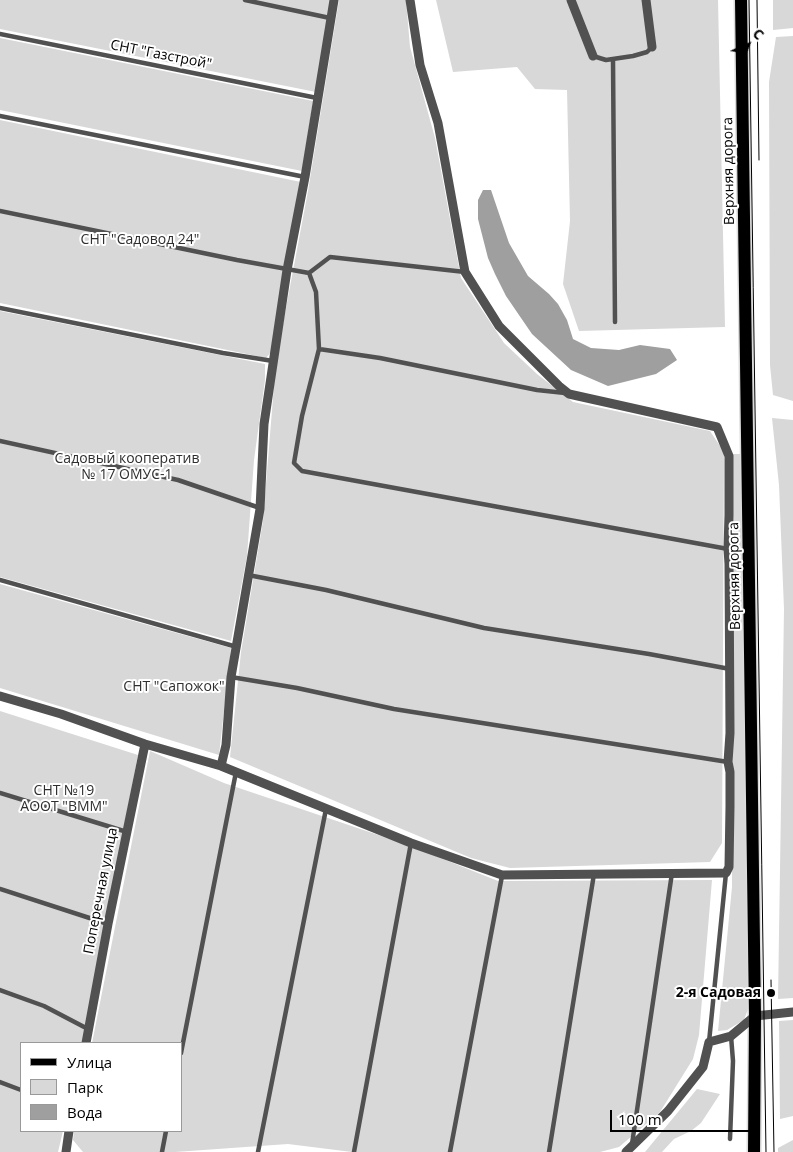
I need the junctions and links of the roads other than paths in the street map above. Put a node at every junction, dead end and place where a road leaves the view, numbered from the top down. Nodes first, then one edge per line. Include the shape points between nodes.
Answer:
1 (245, 0) edge
2 (334, 0) edge
3 (410, 0) edge
4 (571, 0) edge
5 (646, 0) edge
6 (741, 0) edge
7 (330, 18) junction
8 (0, 34) edge
9 (652, 47) joint
10 (593, 56) joint
11 (613, 59) junction
12 (317, 98) junction
13 (0, 116) edge
14 (305, 177) junction
15 (0, 211) edge
16 (287, 270) junction
17 (465, 272) junction
18 (309, 273) junction
19 (0, 308) edge
20 (615, 322) dead end
21 (319, 349) junction
22 (273, 361) junction
23 (569, 394) junction
24 (0, 441) edge
25 (260, 509) junction
26 (728, 549) junction
27 (248, 575) junction
28 (0, 580) edge
29 (236, 647) junction
30 (730, 669) junction
31 (231, 677) junction
32 (0, 696) edge
33 (145, 744) junction
34 (728, 762) junction
35 (221, 766) junction
36 (236, 772) junction
37 (0, 793) edge
38 (326, 809) junction
39 (127, 832) junction
40 (411, 843) junction
41 (672, 873) junction
42 (726, 873) junction
43 (594, 874) junction
44 (502, 875) junction
45 (0, 889) edge
46 (108, 924) junction
47 (0, 990) edge
48 (793, 1012) edge
49 (756, 1016) junction
50 (89, 1029) junction
51 (731, 1036) junction
52 (86, 1042) edge
53 (708, 1042) junction
54 (182, 1048) edge
55 (0, 1082) edge
56 (20, 1090) edge
57 (69, 1132) edge
58 (166, 1132) edge
59 (730, 1139) dead end
60 (629, 1150) edge
61 (66, 1152) edge
62 (162, 1152) edge
63 (258, 1152) edge
64 (354, 1152) edge
65 (450, 1152) edge
66 (549, 1152) edge
67 (754, 1152) edge

1 - 7 lane
2 - 7 street
3 - 17 street via 420,65 438,123
4 - 10 street
5 - 9 street
6 - 49 main road, Верхняя дорога
7 - 12 street
8 - 12 lane, СНТ "Газстрой"
9 - 11 lane via 647,52
10 - 11 lane
11 - 20 lane
12 - 14 street
13 - 14 lane
14 - 16 street
15 - 16 lane
16 - 18 lane
16 - 22 street
17 - 18 lane via 330,257
17 - 23 street via 499,326
18 - 21 lane via 316,292
19 - 22 lane
21 - 23 lane
21 - 26 lane via 294,463 302,471
22 - 25 street via 264,424
23 - 26 street via 717,427 729,456
24 - 25 lane via 178,480
25 - 27 street
26 - 30 street
27 - 29 street
27 - 30 lane via 484,628
28 - 29 lane
29 - 31 street
30 - 34 street
31 - 34 lane via 394,709
31 - 35 street via 226,745
32 - 33 street
33 - 35 street
33 - 39 street, Поперечная улица
34 - 42 street via 730,806
35 - 36 street
36 - 38 street
36 - 54 lane
37 - 39 lane
38 - 40 street
38 - 63 lane
39 - 46 street, Поперечная улица
40 - 44 street
40 - 64 lane
41 - 42 street
41 - 43 street
41 - 60 lane
42 - 53 lane
43 - 44 street
43 - 66 lane
44 - 65 lane
45 - 46 lane
46 - 50 street, Поперечная улица
47 - 50 lane via 44,1006
48 - 49 street
49 - 51 street
49 - 67 main road, Верхняя дорога
50 - 52 street, Поперечная улица
51 - 53 street
51 - 59 lane
53 - 60 street via 703,1067 668,1111
55 - 56 lane
57 - 61 street
58 - 62 lane

